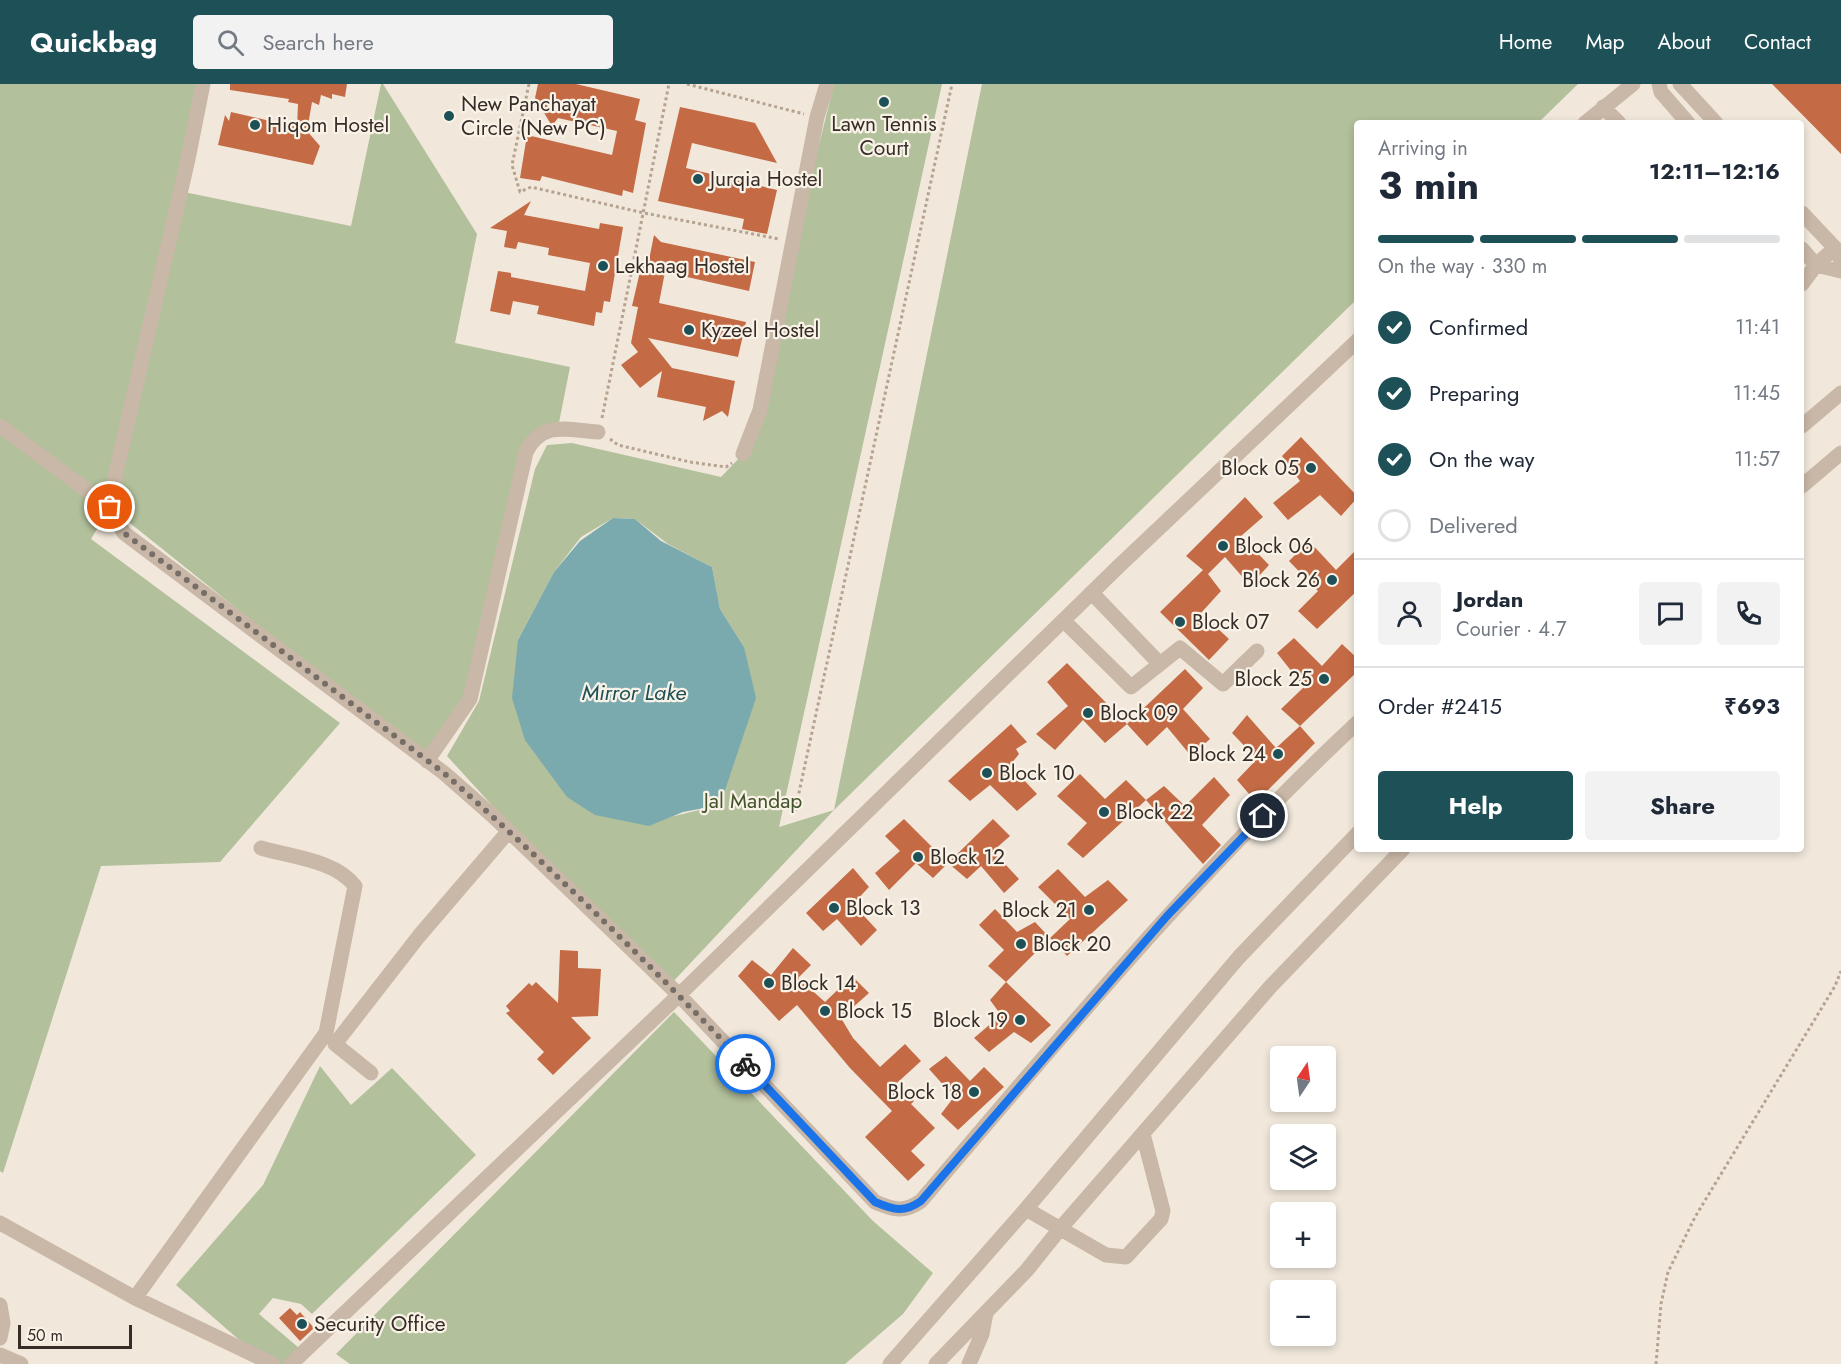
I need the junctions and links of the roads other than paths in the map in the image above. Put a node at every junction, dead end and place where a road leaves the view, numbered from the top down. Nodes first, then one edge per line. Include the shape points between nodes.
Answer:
1 (202, 84) edge
2 (827, 84) edge
3 (1633, 84) edge
4 (1659, 84) edge
5 (1680, 84) edge
6 (1603, 107) junction
7 (1589, 120) edge
8 (1616, 120) edge
9 (1685, 120) edge
10 (1713, 120) edge
11 (1804, 215) edge
12 (1804, 251) edge
13 (1838, 254) edge
14 (1816, 265) junction
15 (1841, 271) edge
16 (1804, 281) edge
17 (1354, 344) edge
18 (1841, 393) edge
19 (1804, 424) edge
20 (0, 426) edge
21 (598, 432) road end
22 (1841, 453) edge
23 (743, 454) road end
24 (1804, 484) edge
25 (110, 507) junction
26 (1092, 593) junction
27 (1064, 621) junction
28 (1257, 651) dead end
29 (1159, 663) junction
30 (1354, 726) edge
31 (427, 761) junction
32 (508, 832) junction
33 (1354, 837) edge
34 (261, 848) dead end
35 (1400, 852) edge
36 (679, 995) junction
37 (370, 1073) dead end
38 (1143, 1134) junction
39 (1026, 1209) junction
40 (0, 1223) edge
41 (1059, 1230) junction
42 (135, 1298) junction
43 (0, 1305) edge
44 (987, 1312) junction
45 (0, 1338) edge
46 (0, 1355) edge
47 (21, 1364) edge
48 (273, 1364) edge
49 (291, 1364) edge
50 (890, 1364) edge
51 (936, 1364) edge
52 (969, 1364) edge

1 - 25 street
2 - 23 street via 817,117 760,410
3 - 6 street
4 - 9 street via 1661,92
5 - 10 street
6 - 7 street
6 - 8 street
11 - 13 street
12 - 14 street
13 - 14 street
14 - 15 street
14 - 16 street
17 - 26 street
18 - 19 street
20 - 25 street
21 - 31 street via 551,428 530,445 471,699
22 - 24 street
25 - 31 street via 124,533
26 - 27 street
26 - 29 street
27 - 29 street via 1131,687
27 - 36 street
28 - 29 street via 1223,684 1180,648
30 - 36 street via 1311,765 1167,916 910,1209 894,1210 875,1202
31 - 32 street
32 - 36 street
32 - 37 street via 419,936 335,1044
33 - 39 street via 1239,957
34 - 42 street via 326,866 347,876 355,886 326,1033
35 - 38 street via 1271,986
36 - 49 street
38 - 41 street
38 - 41 street via 1162,1200 1161,1219 1126,1257 1119,1258
39 - 41 street
39 - 50 street
40 - 42 street
41 - 44 street
42 - 48 street
43 - 45 street
44 - 51 street
44 - 52 street
46 - 47 street

